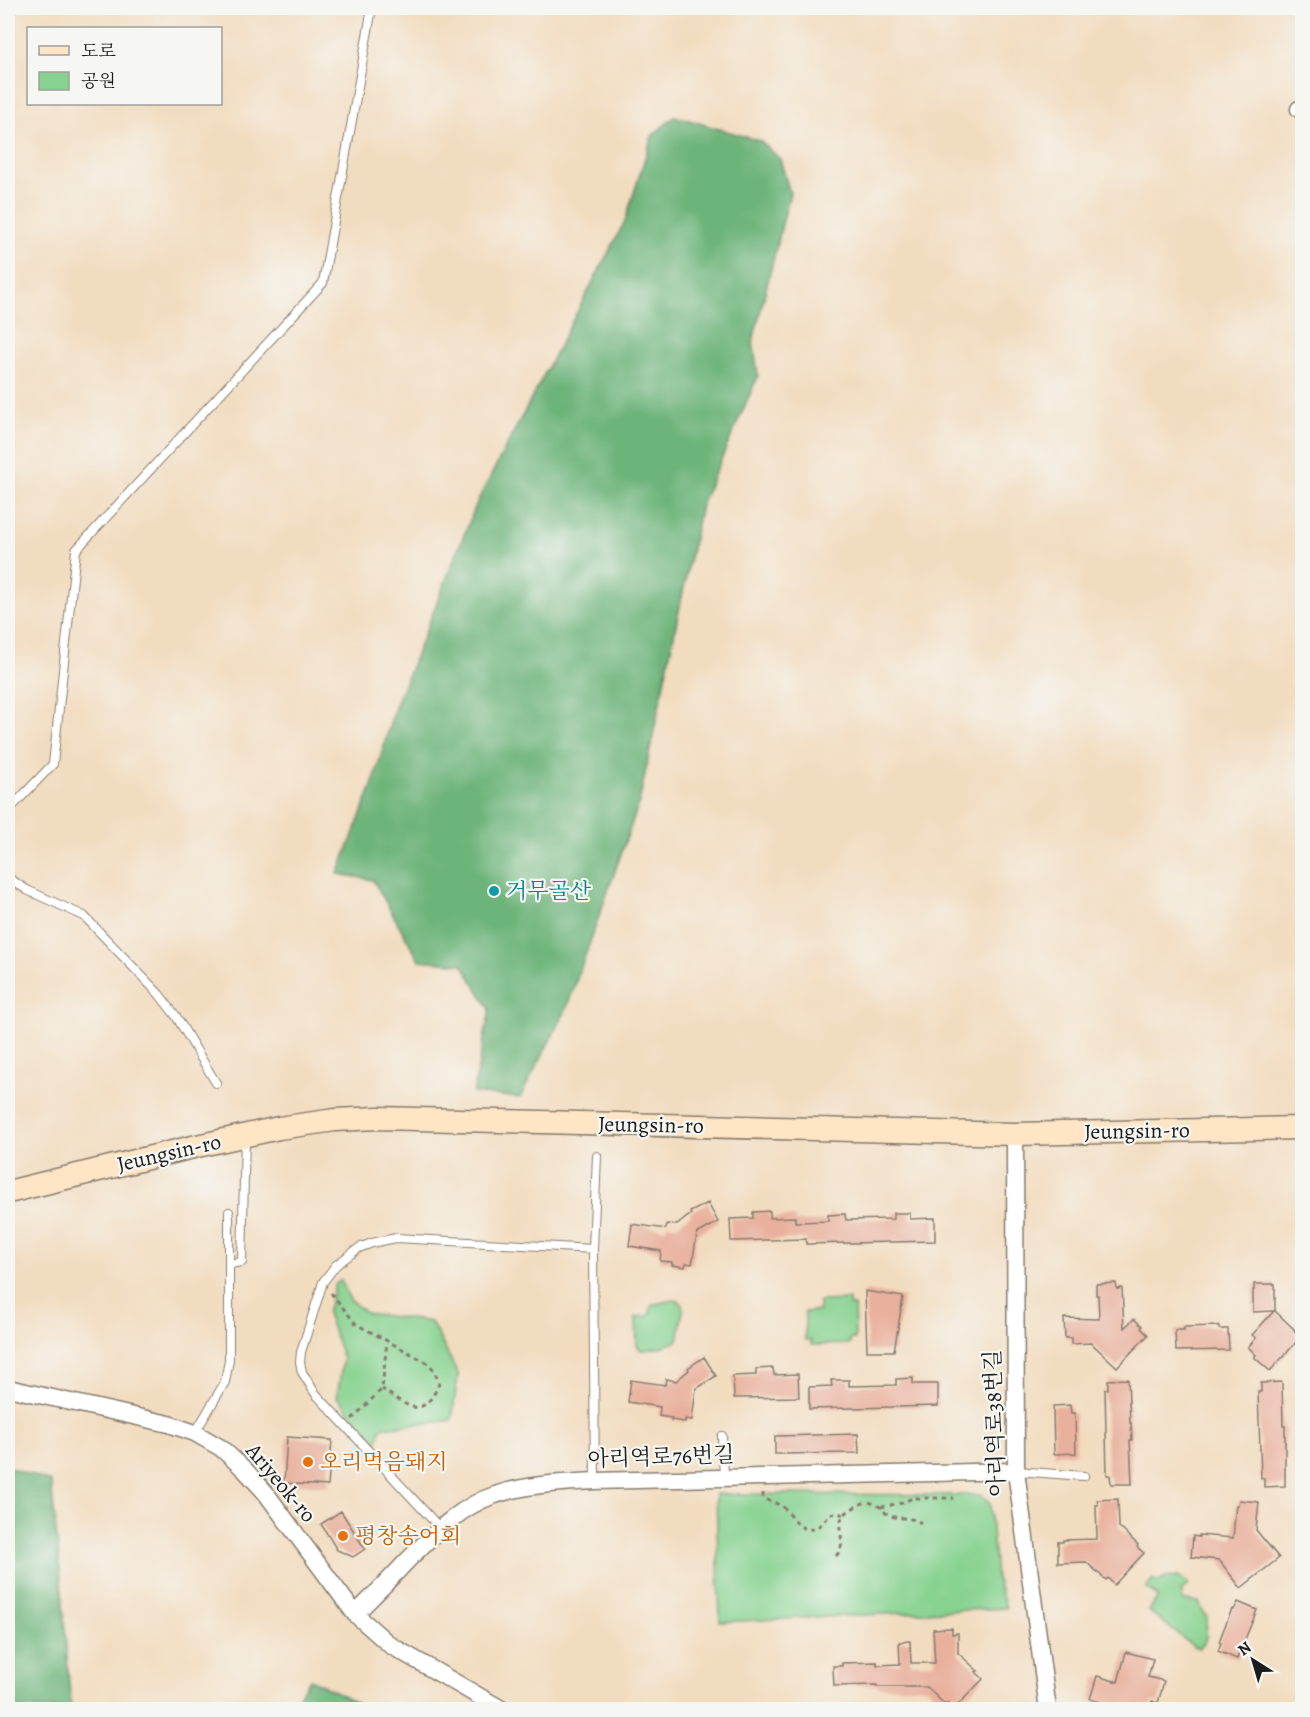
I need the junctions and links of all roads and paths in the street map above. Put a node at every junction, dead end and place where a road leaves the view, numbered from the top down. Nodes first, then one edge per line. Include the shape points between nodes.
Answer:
1 (372, 8) edge
2 (8, 811) edge
3 (8, 875) edge
4 (216, 1083) dead end
5 (1302, 1128) edge
6 (1015, 1134) junction
7 (244, 1136) junction
8 (597, 1156) dead end
9 (8, 1192) edge
10 (229, 1212) dead end
11 (593, 1250) junction
12 (229, 1264) junction
13 (323, 1281) junction
14 (387, 1341) junction
15 (8, 1388) edge
16 (381, 1389) junction
17 (345, 1426) junction
18 (195, 1433) junction
19 (722, 1436) dead end
20 (1016, 1471) junction
21 (1084, 1476) dead end
22 (724, 1477) junction
23 (595, 1481) junction
24 (954, 1498) dead end
25 (762, 1499) dead end
26 (881, 1508) junction
27 (843, 1515) junction
28 (921, 1523) dead end
29 (440, 1528) junction
30 (836, 1556) dead end
31 (355, 1614) junction
32 (503, 1710) edge
33 (1048, 1710) edge

1 - 2 lane via 323,284 76,550 53,764
3 - 4 lane via 27,890 84,916 159,994
5 - 6 street, Jeungsin-ro
6 - 7 street, Jeungsin-ro via 378,1118 335,1120
6 - 20 street, 아리역로38번길
7 - 9 street, Jeungsin-ro
7 - 12 lane via 242,1262
8 - 11 lane
10 - 12 lane
11 - 13 lane via 396,1238 359,1248 336,1265
11 - 23 lane
12 - 18 lane via 229,1360 225,1382
13 - 14 path via 348,1317
13 - 17 lane via 301,1352 302,1372
14 - 16 path
14 - 16 path via 428,1363 439,1384 425,1405 418,1408
15 - 18 street, Ariyeok-ro
16 - 17 path
17 - 29 lane
18 - 31 street, Ariyeok-ro via 220,1448 265,1492
19 - 22 lane
20 - 21 lane
20 - 22 street, 아리역로76번길
20 - 33 street, 아리역로38번길
22 - 23 street, 아리역로76번길
23 - 29 street, 아리역로76번길 via 493,1495
24 - 26 path via 914,1498
25 - 27 path via 782,1506 804,1528 817,1528 831,1513
26 - 27 path via 862,1503
26 - 28 path via 889,1515
27 - 30 path via 841,1551
29 - 31 street, 아리역로76번길
31 - 32 street, Ariyeok-ro via 390,1645

